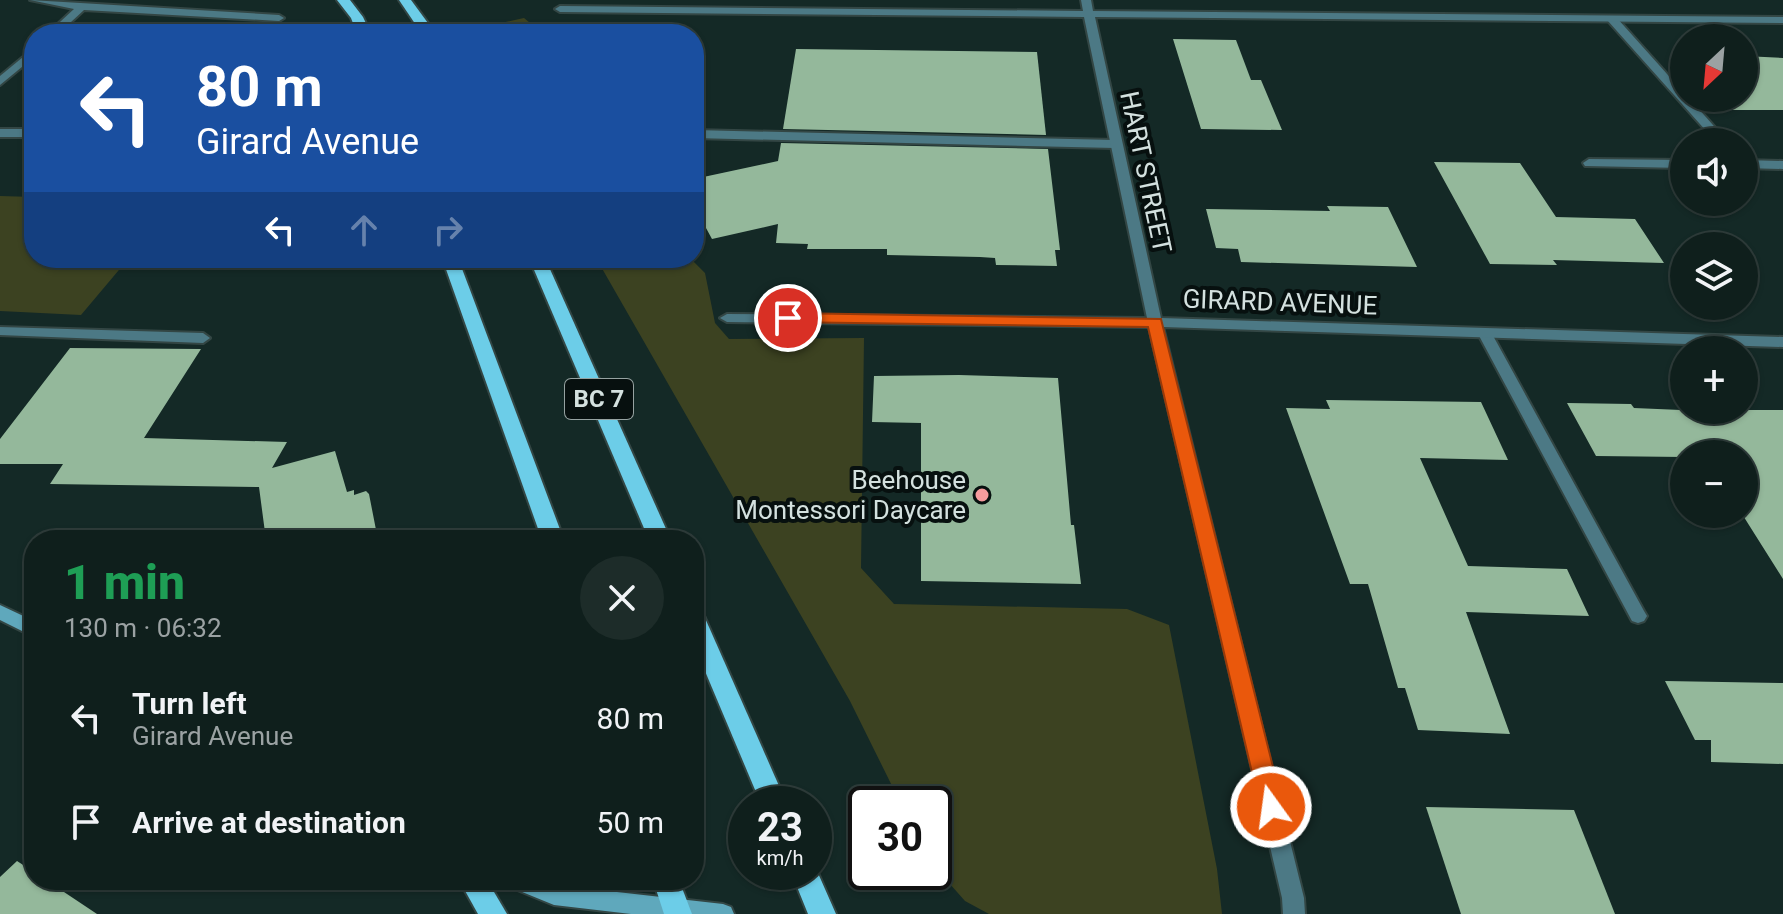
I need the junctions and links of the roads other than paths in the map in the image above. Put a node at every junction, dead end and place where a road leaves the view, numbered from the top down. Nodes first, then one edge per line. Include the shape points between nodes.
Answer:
1 (35, 0) edge
2 (343, 0) edge
3 (405, 0) edge
4 (86, 4) edge
5 (1087, 7) edge
6 (560, 9) dead end
7 (279, 18) dead end
8 (1612, 19) junction
9 (1783, 20) edge
10 (63, 24) edge
11 (360, 24) edge
12 (422, 24) edge
13 (24, 60) edge
14 (0, 82) edge
15 (1709, 128) edge
16 (0, 133) edge
17 (24, 133) edge
18 (704, 134) edge
19 (1115, 144) junction
20 (1589, 163) dead end
21 (1670, 164) edge
22 (1758, 164) edge
23 (1783, 165) edge
24 (454, 268) edge
25 (541, 268) edge
26 (727, 318) dead end
27 (1155, 322) junction
28 (0, 331) edge
29 (1484, 332) junction
30 (203, 338) dead end
31 (1783, 342) edge
32 (549, 530) edge
33 (656, 530) edge
34 (0, 612) edge
35 (1638, 616) dead end
36 (24, 625) edge
37 (704, 641) edge
38 (766, 786) edge
39 (478, 890) edge
40 (542, 890) edge
41 (670, 890) edge
42 (812, 890) edge
43 (678, 912) edge
44 (493, 914) edge
45 (723, 914) edge
46 (822, 914) edge
47 (1294, 914) edge

1 - 4 street
2 - 11 main road
3 - 12 main road
4 - 7 street
4 - 10 street
5 - 6 street
5 - 8 street
5 - 19 street, HART STREET
8 - 9 street
8 - 15 street
13 - 14 street
16 - 17 street
18 - 19 street
19 - 27 street, HART STREET
20 - 21 street
22 - 23 street
24 - 32 main road
25 - 33 main road, BC 7
26 - 27 street, GIRARD AVENUE
27 - 29 street, GIRARD AVENUE
27 - 47 street, HART STREET
28 - 30 street
29 - 31 street, GIRARD AVENUE
29 - 35 street
34 - 36 street
37 - 38 main road
39 - 44 main road
40 - 43 street
41 - 43 main road
42 - 46 main road
43 - 45 street

